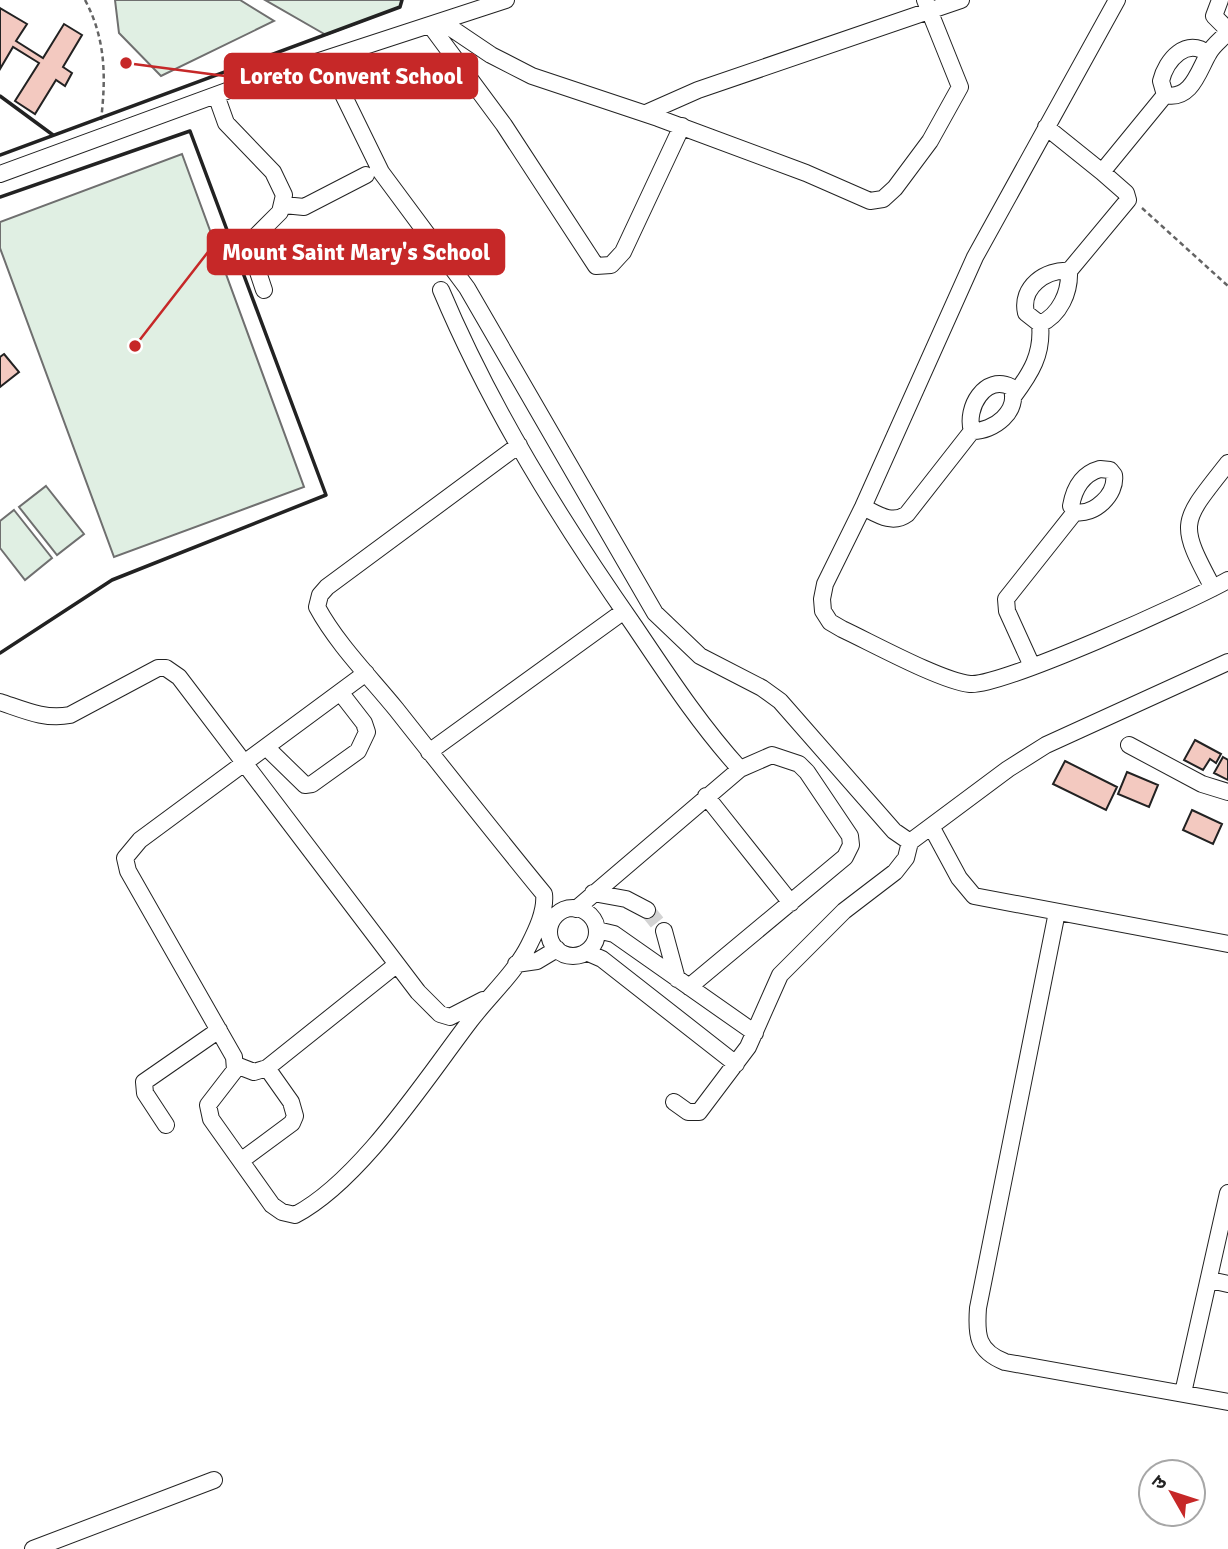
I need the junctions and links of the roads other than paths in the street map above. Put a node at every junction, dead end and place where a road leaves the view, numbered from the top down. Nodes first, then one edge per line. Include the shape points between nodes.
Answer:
1 (506, 0) edge
2 (961, 0) edge
3 (1117, 0) edge
4 (1220, 0) edge
5 (927, 6) edge
6 (436, 24) junction
7 (1228, 31) edge
8 (1208, 54) junction
9 (316, 62) junction
10 (216, 95) junction
11 (1166, 95) junction
12 (646, 113) junction
13 (682, 126) junction
14 (1046, 127) junction
15 (1102, 172) junction
16 (0, 174) edge
17 (366, 175) dead end
18 (284, 205) junction
19 (1069, 271) junction
20 (264, 290) dead end
21 (440, 290) dead end
22 (1040, 324) junction
23 (1013, 397) junction
24 (972, 430) junction
25 (519, 445) junction
26 (1228, 463) edge
27 (863, 507) junction
28 (1075, 512) dead end
29 (1228, 580) edge
30 (1213, 589) junction
31 (624, 611) junction
32 (1228, 662) edge
33 (1032, 666) junction
34 (366, 673) junction
35 (340, 692) junction
36 (0, 702) edge
37 (1129, 745) dead end
38 (267, 748) junction
39 (429, 752) junction
40 (246, 763) junction
41 (740, 769) junction
42 (1228, 792) edge
43 (706, 796) junction
44 (932, 828) junction
45 (910, 842) junction
46 (593, 893) junction
47 (544, 901) junction
48 (791, 903) junction
49 (576, 908) junction
50 (647, 910) tunnel mouth
51 (1057, 912) junction
52 (558, 913) junction
53 (537, 925) junction
54 (597, 930) junction
55 (664, 931) tunnel mouth
56 (553, 943) junction
57 (1228, 944) edge
58 (586, 951) junction
59 (516, 964) junction
60 (396, 965) junction
61 (683, 983) junction
62 (491, 995) junction
63 (219, 1030) junction
64 (755, 1033) junction
65 (737, 1064) junction
66 (236, 1065) junction
67 (267, 1069) junction
68 (674, 1102) dead end
69 (166, 1125) dead end
70 (242, 1160) junction
71 (1228, 1193) edge
72 (1210, 1280) junction
73 (1228, 1284) edge
74 (1183, 1393) junction
75 (1228, 1402) edge
76 (214, 1480) dead end
77 (33, 1549) edge

1 - 6 street
2 - 5 street
3 - 14 street
4 - 7 street via 1214,16
5 - 12 street
5 - 13 street via 960,87 930,141 883,199 859,198
6 - 9 street
6 - 12 street via 524,73
6 - 13 street via 596,265 611,265 623,252
7 - 8 street
8 - 11 street via 1204,68 1190,85 1178,95
8 - 11 street via 1189,47 1174,57 1163,74
9 - 10 street
9 - 45 street via 324,64 335,78 381,173 471,295 654,613 700,656 779,701 894,831
10 - 16 street
10 - 18 street via 226,123 273,172
11 - 15 street
12 - 13 street
14 - 15 street
14 - 27 street via 975,257
15 - 19 street via 1129,196
17 - 18 street via 304,207
18 - 20 street via 251,242
19 - 22 street via 1065,298
19 - 22 street via 1051,272 1026,295 1026,313
21 - 25 street
22 - 23 street via 1038,358
23 - 24 street via 995,426
23 - 24 street via 1011,387 1003,384 983,391 971,408
24 - 27 street via 901,518 889,519
25 - 31 street
25 - 34 street via 320,595 317,607 323,618
26 - 30 street via 1191,515 1188,529 1190,545
27 - 33 street via 825,584 823,611 830,622 970,684 993,681
28 - 33 street via 1006,598 1007,611
29 - 30 street
30 - 33 street
31 - 39 street
31 - 41 street via 685,702
32 - 44 street via 1046,745
34 - 35 street
34 - 39 street
35 - 38 street
35 - 38 street via 366,732 358,751 305,785
36 - 40 street via 55,718 70,715 158,668 166,668 179,677
37 - 42 street via 1202,784
38 - 40 street
39 - 47 street via 544,894
40 - 60 street
40 - 63 street via 140,840 125,858 128,871
41 - 43 street
41 - 48 street via 772,755 799,764 850,835 845,857
43 - 46 street
43 - 48 street
44 - 45 street
44 - 51 street via 974,896
45 - 64 street via 906,858 895,872 844,911 780,975
46 - 49 street
46 - 50 street via 626,899
47 - 52 street
47 - 53 street
48 - 61 street
49 - 52 street
49 - 54 street
51 - 57 street
51 - 74 street via 976,1334 990,1356 1004,1362
52 - 56 street via 551,922
53 - 56 street
53 - 59 street
54 - 58 street
54 - 61 street via 614,934
55 - 61 street
56 - 58 street via 572,956
56 - 59 street via 537,961
58 - 65 street
59 - 62 street
60 - 62 street via 432,1006 450,1017
60 - 67 street
61 - 64 street
62 - 70 street via 360,1160 318,1202 295,1215 282,1212 263,1196
63 - 66 street
63 - 69 street via 144,1082 145,1093
64 - 65 street
65 - 68 street via 699,1112 688,1112
66 - 67 street via 254,1072
66 - 70 street via 232,1077 211,1098 208,1112
67 - 70 street via 291,1102 295,1116
71 - 72 street
72 - 73 street
72 - 74 street
74 - 75 street
76 - 77 street

